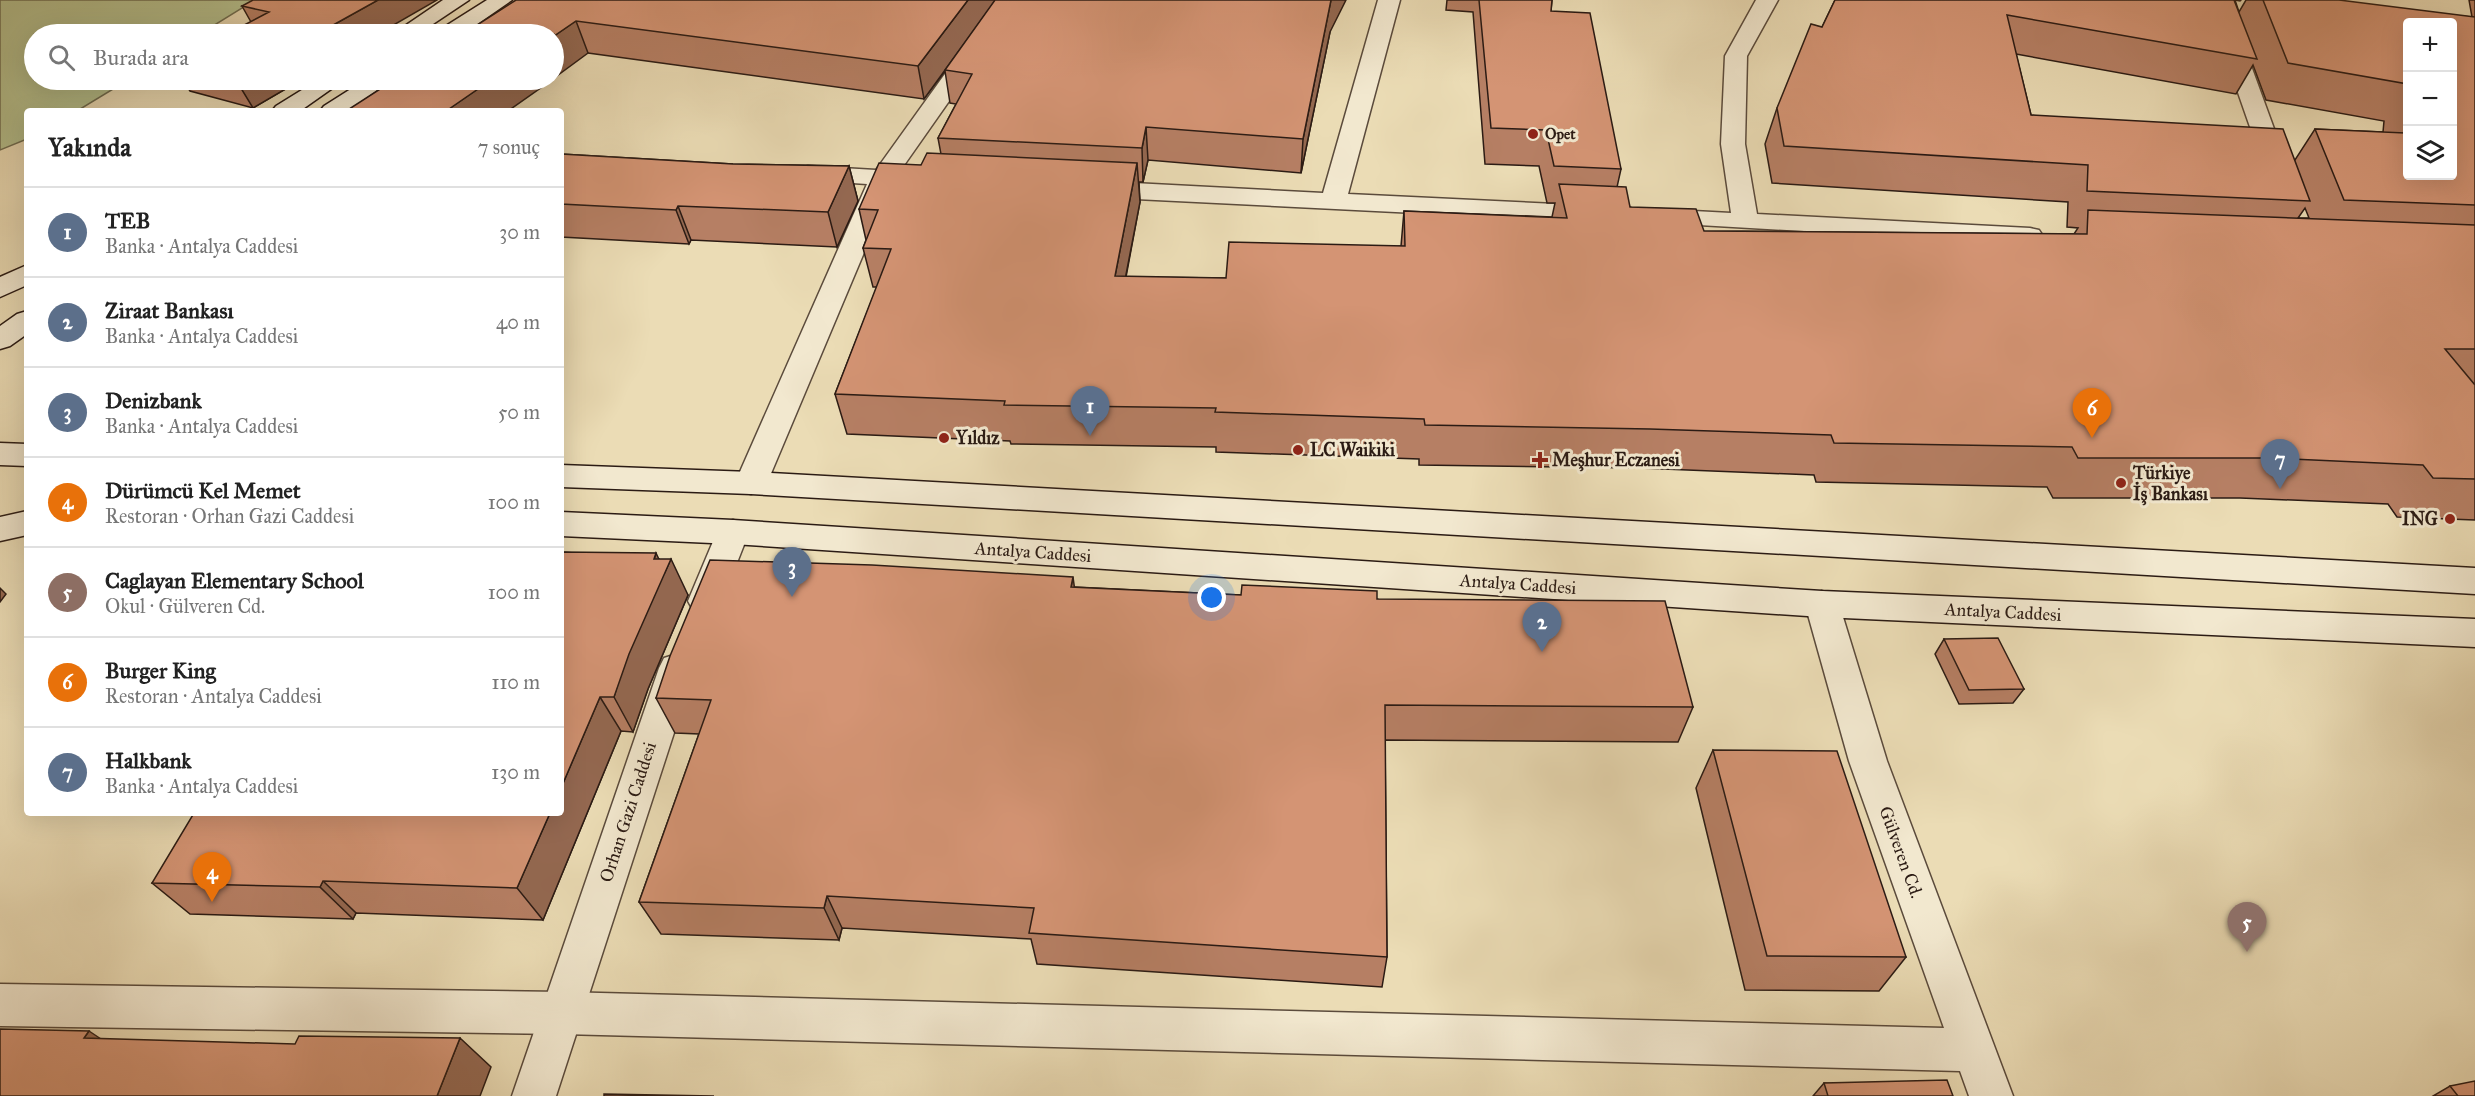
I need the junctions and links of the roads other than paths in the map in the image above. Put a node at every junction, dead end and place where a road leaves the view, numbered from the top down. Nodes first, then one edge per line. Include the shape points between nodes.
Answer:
1 (458, 0) edge
2 (501, 0) edge
3 (1009, 0) edge
4 (1389, 0) edge
5 (1767, 0) edge
6 (2222, 17) edge
7 (420, 24) edge
8 (464, 24) edge
9 (317, 90) edge
10 (365, 90) edge
11 (289, 108) edge
12 (338, 108) edge
13 (787, 172) edge
14 (882, 179) junction
15 (941, 182) edge
16 (1072, 188) edge
17 (2285, 193) edge
18 (1333, 201) junction
19 (1745, 221) junction
20 (2049, 237) edge
21 (24, 275) edge
22 (0, 290) edge
23 (24, 322) edge
24 (0, 340) edge
25 (0, 454) edge
26 (24, 455) edge
27 (564, 476) edge
28 (751, 483) junction
29 (24, 524) edge
30 (564, 524) edge
31 (0, 529) edge
32 (733, 532) junction
33 (2475, 580) edge
34 (1822, 604) junction
35 (2475, 633) edge
36 (0, 1005) edge
37 (562, 1013) junction
38 (1974, 1050) junction
39 (534, 1096) edge
40 (1991, 1096) edge

1 - 7 street
2 - 8 street
3 - 14 street
4 - 18 street
5 - 19 street via 1736,56 1733,144
6 - 17 street
9 - 11 street
10 - 12 street
13 - 14 street
14 - 15 street
14 - 28 street
16 - 18 street
18 - 19 street
19 - 20 street
21 - 22 street
23 - 24 street
25 - 26 street
27 - 28 street
28 - 33 street
29 - 31 street
30 - 32 street, Antalya Caddesi
32 - 34 street, Antalya Caddesi
32 - 37 street, Orhan Gazi Caddesi via 668,690
34 - 35 street, Antalya Caddesi
34 - 38 street, Gülveren Cd. via 1868,760
36 - 37 street
37 - 38 street
37 - 39 street, Orhan Gazi Caddesi
38 - 40 street, Gülveren Cd.

